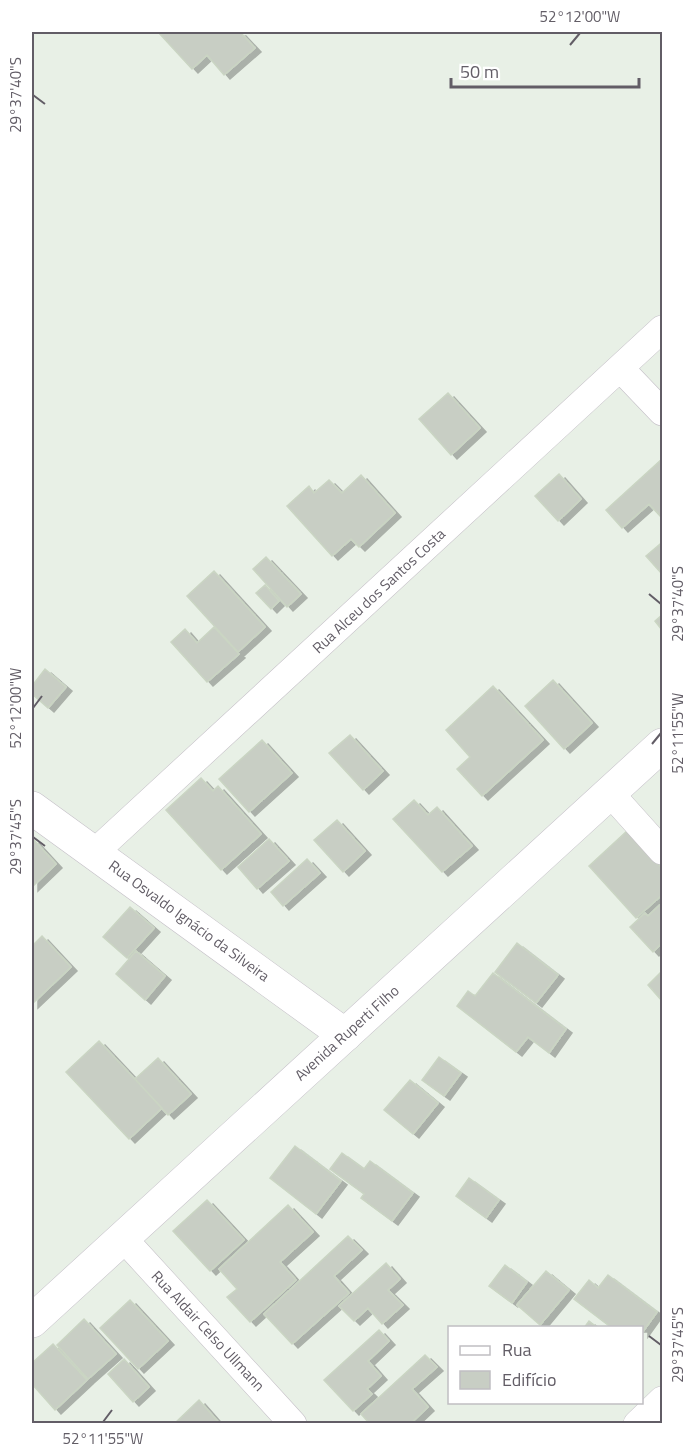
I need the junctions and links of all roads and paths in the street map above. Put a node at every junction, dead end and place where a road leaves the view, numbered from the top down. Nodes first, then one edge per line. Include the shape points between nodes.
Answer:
1 (663, 329) edge
2 (620, 368) junction
3 (663, 412) edge
4 (663, 745) edge
5 (610, 793) junction
6 (32, 808) edge
7 (663, 850) edge
8 (95, 852) junction
9 (345, 1035) junction
10 (123, 1238) junction
11 (32, 1321) edge
12 (663, 1400) edge
13 (293, 1424) edge
14 (637, 1424) edge

1 - 2 street, Rua Alceu dos Santos Costa
2 - 3 street
2 - 8 street, Rua Alceu dos Santos Costa
4 - 5 main road, Avenida Ruperti Filho
5 - 7 street
5 - 9 main road, Avenida Ruperti Filho
6 - 8 main road, Rua Osvaldo Ignácio da Silveira
8 - 9 main road, Rua Osvaldo Ignácio da Silveira
9 - 10 main road, Avenida Ruperti Filho
10 - 11 main road, Avenida Ruperti Filho
10 - 13 street, Rua Aldair Celso Ullmann
12 - 14 street

